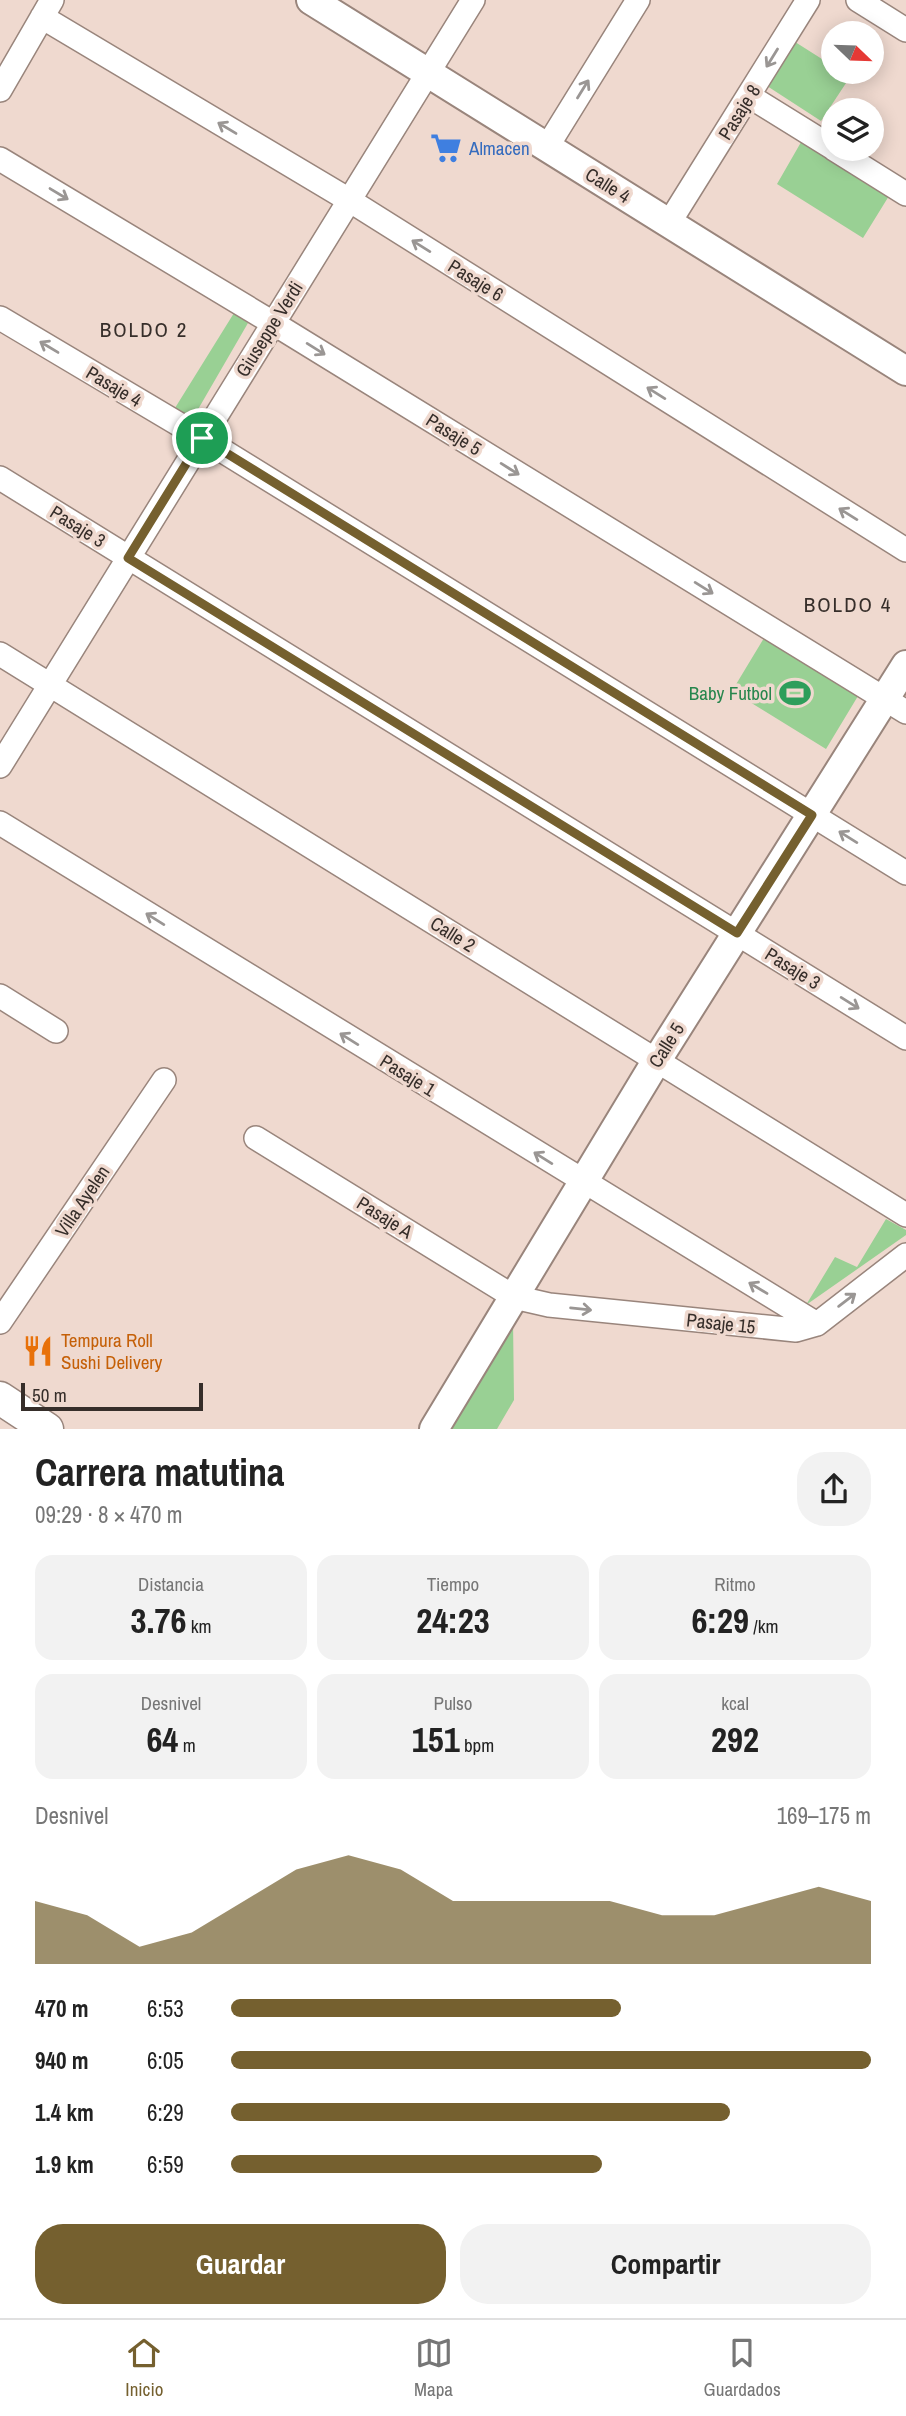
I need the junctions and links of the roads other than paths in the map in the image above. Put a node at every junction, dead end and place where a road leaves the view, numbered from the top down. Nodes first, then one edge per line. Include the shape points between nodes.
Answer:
1 (311, 0) edge
2 (473, 0) edge
3 (638, 0) edge
4 (808, 0) edge
5 (858, 0) edge
6 (47, 8) edge
7 (906, 30) edge
8 (427, 73) junction
9 (0, 90) edge
10 (749, 96) junction
11 (821, 140) edge
12 (547, 147) junction
13 (0, 159) edge
14 (854, 161) edge
15 (906, 194) edge
16 (349, 200) junction
17 (669, 223) junction
18 (0, 318) edge
19 (274, 323) junction
20 (906, 370) edge
21 (202, 438) junction
22 (0, 478) edge
23 (906, 550) edge
24 (128, 558) junction
25 (0, 654) edge
26 (906, 665) edge
27 (50, 685) junction
28 (895, 706) edge
29 (0, 766) edge
30 (812, 815) junction
31 (0, 823) edge
32 (906, 873) edge
33 (737, 933) junction
34 (0, 996) edge
35 (55, 1031) dead end
36 (906, 1038) edge
37 (657, 1060) junction
38 (164, 1080) dead end
39 (256, 1138) dead end
40 (583, 1183) junction
41 (906, 1215) edge
42 (906, 1255) edge
43 (514, 1297) junction
44 (0, 1322) edge
45 (817, 1324) junction
46 (0, 1398) edge
47 (47, 1429) edge
48 (434, 1429) edge

1 - 8 street, Calle 4
2 - 8 street, Giuseppe Verdi
12 -> 3 street
4 -> 10 street, Pasaje 8
5 - 7 street
6 - 9 street
16 -> 6 street, Pasaje 6
8 - 12 street, Calle 4
8 - 16 street, Giuseppe Verdi
10 - 11 street
10 - 17 street, Pasaje 8
12 - 17 street, Calle 4
13 -> 19 street, Pasaje 5
14 - 15 street
16 - 19 street, Giuseppe Verdi
23 -> 16 street, Pasaje 6
17 - 20 street, Calle 4
21 -> 18 street, Pasaje 4
19 - 21 street, Giuseppe Verdi
19 -> 28 street, Pasaje 5
21 - 24 street, Giuseppe Verdi
21 - 30 street, Pasaje 4
22 - 24 street, Pasaje 3
24 - 27 street, Giuseppe Verdi
24 - 33 street, Pasaje 3
25 - 27 street, Calle 2
26 - 28 street, Calle 5
27 - 29 street, Giuseppe Verdi
27 - 37 street, Calle 2
28 - 30 street, Calle 5
32 -> 30 street, Pasaje 4
30 - 33 street, Calle 5
40 -> 31 street, Pasaje 1
33 -> 36 street, Pasaje 3
33 - 37 street, Calle 5
34 - 35 street
37 - 40 street, Calle 5
37 - 41 street, Calle 2
38 - 44 street, Villa Ayelen
39 - 43 street, Pasaje A
40 - 43 street, Calle 5
45 -> 40 street, Pasaje 1
45 -> 42 street, Pasaje 15
43 -> 45 street, Pasaje 15 via 549,1305 796,1331
43 - 48 street, Calle 5
46 - 47 main road

